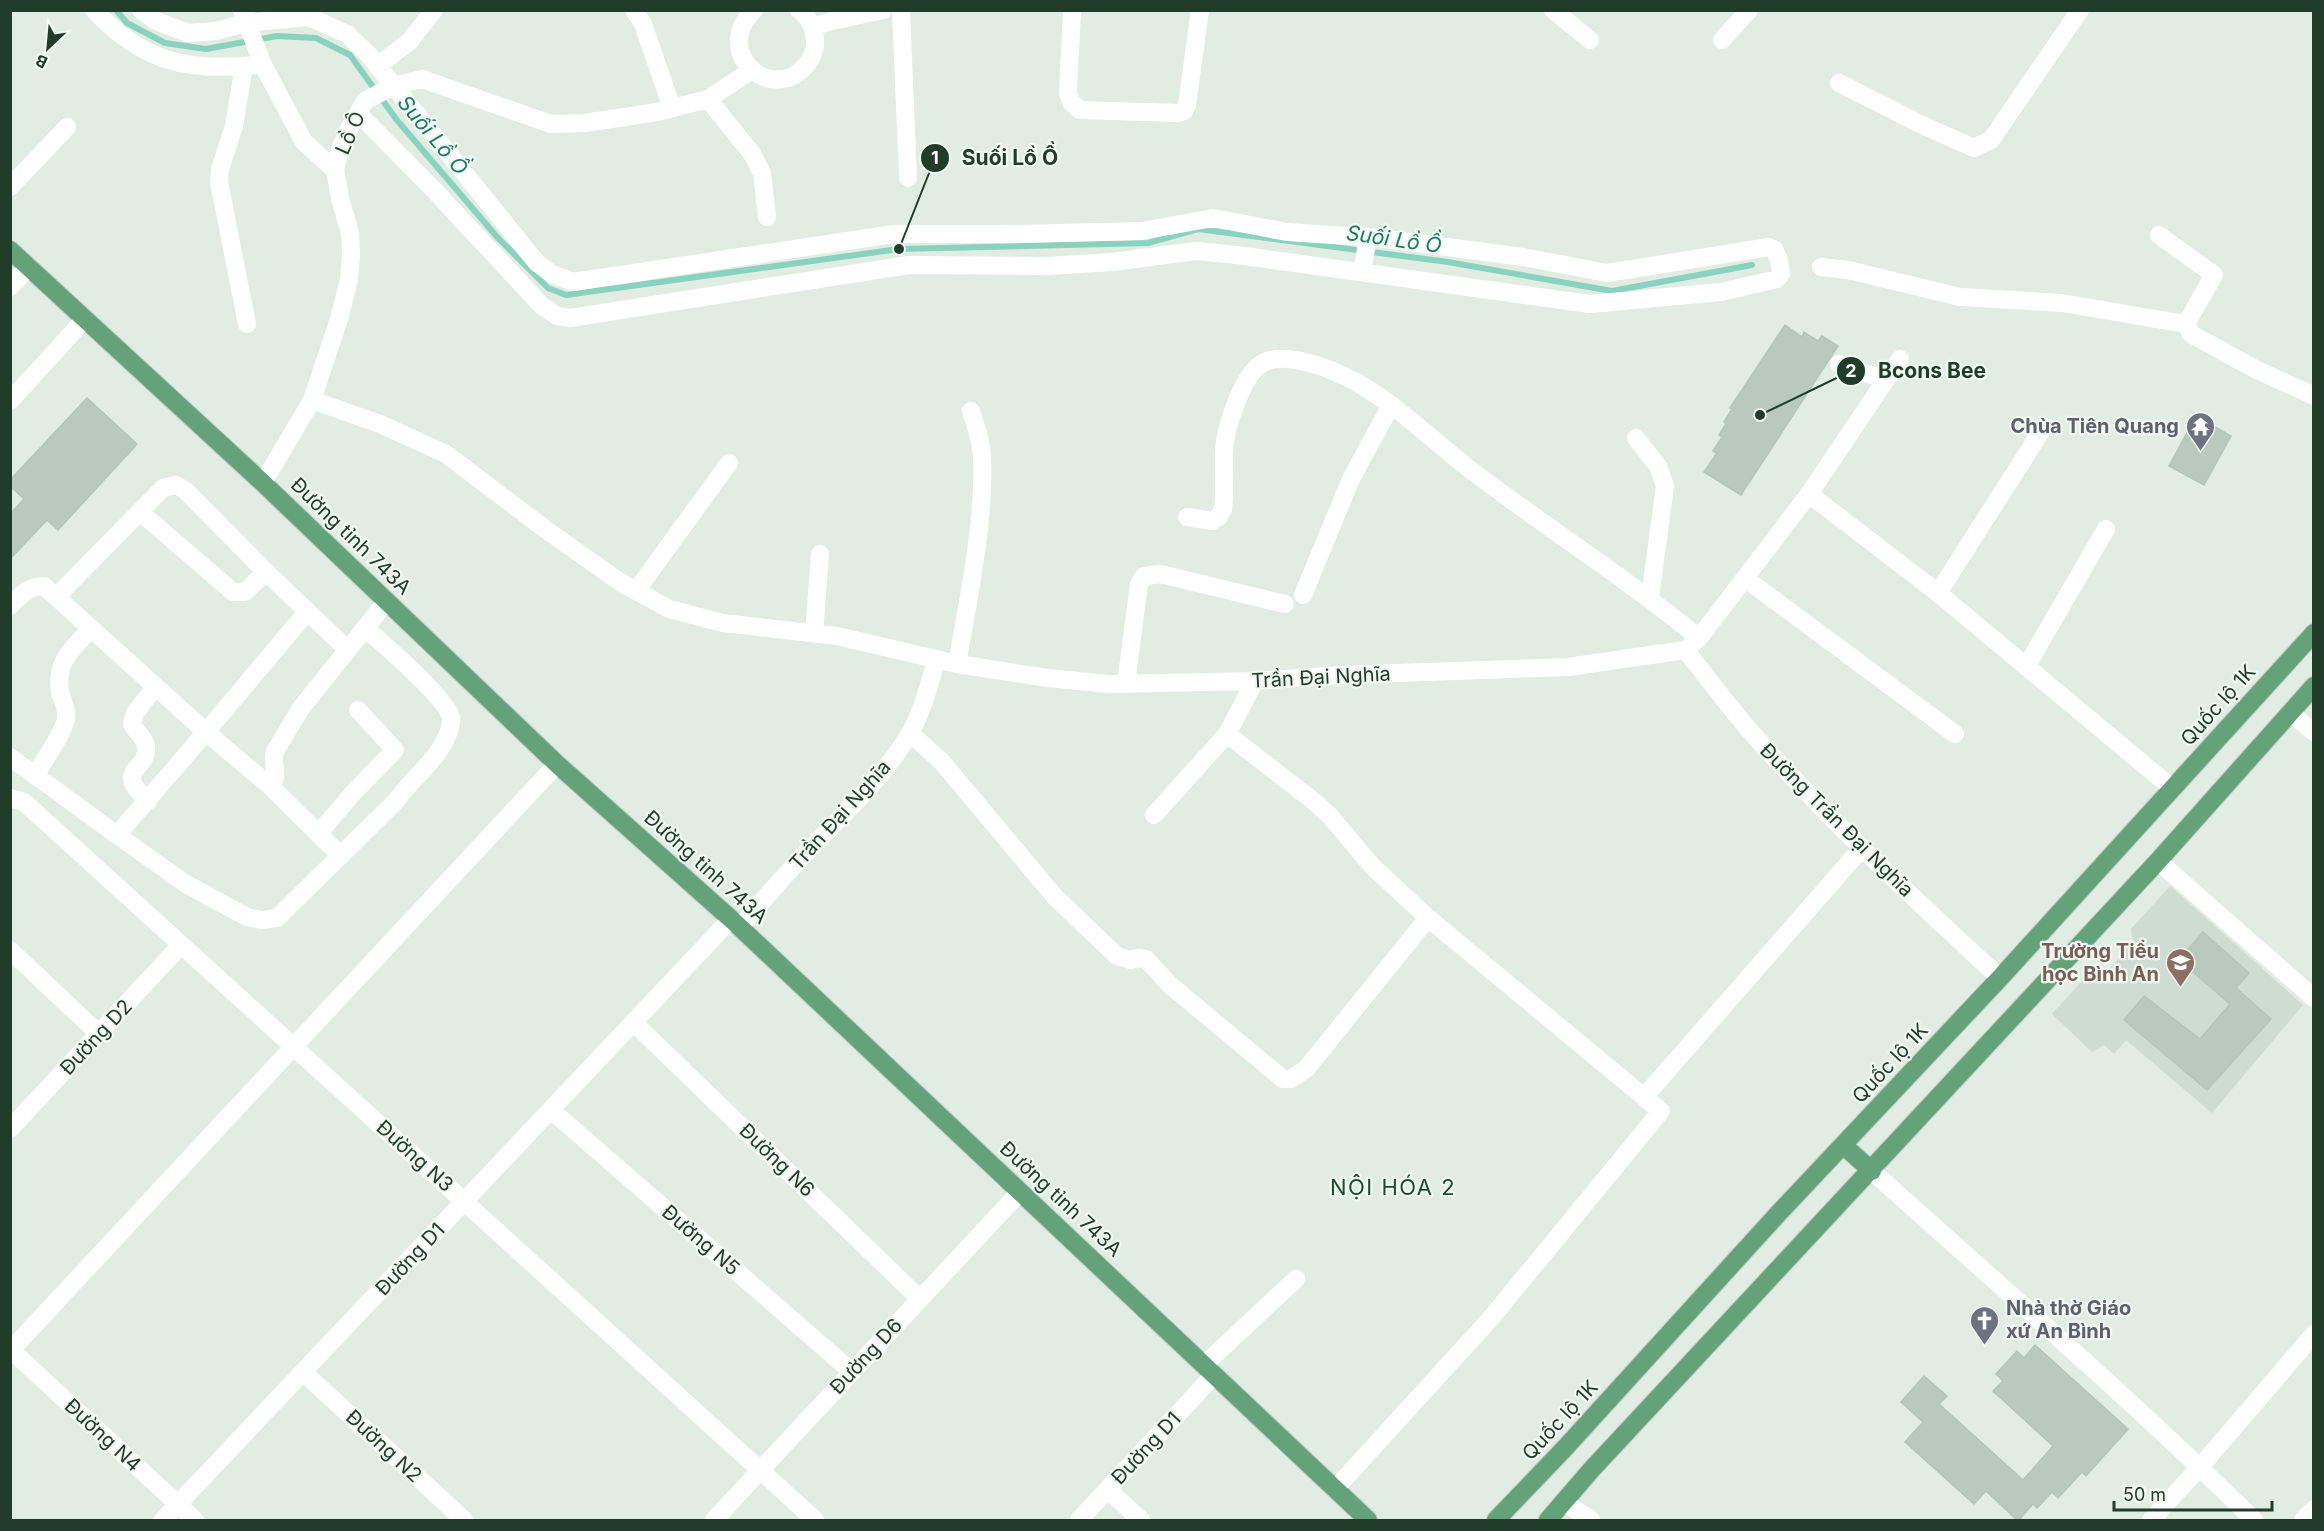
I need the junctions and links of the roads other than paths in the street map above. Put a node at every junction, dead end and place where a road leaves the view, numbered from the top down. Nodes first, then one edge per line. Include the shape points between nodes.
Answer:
1 (94, 10) edge
2 (141, 10) edge
3 (434, 10) edge
4 (634, 10) edge
5 (754, 10) edge
6 (799, 10) edge
7 (883, 10) edge
8 (902, 10) edge
9 (1072, 10) edge
10 (1200, 10) edge
11 (1553, 10) edge
12 (1749, 10) edge
13 (2080, 10) edge
14 (864, 12) edge
15 (246, 23) edge
16 (812, 27) junction
17 (1590, 40) dead end
18 (1722, 40) dead end
19 (255, 62) junction
20 (377, 66) junction
21 (752, 70) junction
22 (1839, 83) dead end
23 (387, 88) junction
24 (708, 99) junction
25 (362, 107) junction
26 (672, 108) junction
27 (67, 127) dead end
28 (335, 170) junction
29 (908, 178) dead end
30 (10, 187) edge
31 (767, 217) dead end
32 (2159, 235) dead end
33 (10, 250) edge
34 (1365, 255) junction
35 (29, 267) junction
36 (1821, 267) dead end
37 (10, 286) edge
38 (85, 319) junction
39 (247, 324) dead end
40 (2187, 324) junction
41 (1900, 358) dead end
42 (1839, 364) dead end
43 (1886, 380) junction
44 (2313, 396) edge
45 (312, 399) junction
46 (10, 401) edge
47 (1391, 405) junction
48 (971, 411) dead end
49 (2044, 427) dead end
50 (1636, 438) dead end
51 (729, 463) dead end
52 (263, 483) junction
53 (1809, 494) junction
54 (140, 512) junction
55 (1187, 517) dead end
56 (2106, 529) dead end
57 (820, 554) dead end
58 (266, 572) junction
59 (1746, 579) junction
60 (636, 591) junction
61 (1938, 593) junction
62 (1303, 596) dead end
63 (57, 597) junction
64 (1650, 598) junction
65 (387, 602) junction
66 (1285, 604) dead end
67 (10, 606) edge
68 (307, 612) junction
69 (91, 628) junction
70 (365, 628) junction
71 (814, 633) junction
72 (2313, 633) edge
73 (1699, 638) junction
74 (348, 650) junction
75 (1685, 651) junction
76 (937, 659) junction
77 (957, 664) junction
78 (2026, 667) junction
79 (1255, 681) junction
80 (1126, 684) junction
81 (2313, 686) edge
82 (155, 687) junction
83 (358, 710) dead end
84 (2290, 712) junction
85 (206, 732) junction
86 (2313, 732) edge
87 (910, 733) junction
88 (1227, 734) junction
89 (1955, 734) dead end
90 (395, 750) junction
91 (10, 757) edge
92 (557, 764) junction
93 (35, 776) junction
94 (416, 776) junction
95 (271, 787) junction
96 (2172, 788) junction
97 (10, 798) edge
98 (148, 801) junction
99 (1154, 814) dead end
100 (318, 834) junction
101 (117, 835) junction
102 (1861, 849) junction
103 (341, 856) junction
104 (2158, 861) junction
105 (1428, 918) junction
106 (735, 923) junction
107 (181, 945) junction
108 (10, 950) edge
109 (2000, 978) junction
110 (2313, 998) edge
111 (633, 1022) junction
112 (99, 1034) junction
113 (293, 1047) junction
114 (1645, 1096) junction
115 (551, 1110) junction
116 (10, 1129) edge
117 (1843, 1145) junction
118 (1872, 1171) junction
119 (1020, 1192) junction
120 (464, 1201) junction
121 (1296, 1279) dead end
122 (920, 1299) junction
123 (2313, 1334) edge
124 (11, 1350) edge
125 (1209, 1370) junction
126 (851, 1371) junction
127 (303, 1372) junction
128 (2200, 1467) junction
129 (760, 1470) junction
130 (1335, 1489) junction
131 (1107, 1490) junction
132 (1565, 1503) junction
133 (178, 1505) junction
134 (2313, 1509) edge
135 (163, 1521) edge
136 (195, 1521) edge
137 (464, 1521) edge
138 (714, 1521) edge
139 (815, 1521) edge
140 (1079, 1521) edge
141 (1141, 1521) edge
142 (1368, 1521) edge
143 (1496, 1521) edge
144 (1548, 1521) edge
145 (1591, 1521) edge
146 (2151, 1521) edge
147 (2254, 1521) edge
148 (2303, 1521) edge

1 - 19 street via 120,35 153,55 189,66 221,68
2 - 15 street via 156,21 188,33
3 - 20 street via 409,42
4 - 26 street via 643,24
5 - 21 street via 740,29 738,41 740,54
6 - 16 street
7 - 14 street
8 - 29 street
9 - 10 street via 1068,93 1071,102 1080,110 1178,113 1187,105
11 - 17 street
12 - 18 street
13 - 22 street via 1991,140 1974,148
14 - 16 street
15 - 19 street
15 - 20 street via 309,17 347,34
16 - 21 street via 815,47 803,70 780,80
19 - 28 street via 304,142
19 - 39 street via 219,182
20 - 23 street
21 - 24 street, Lồ Ô
23 - 25 street, Lồ Ô
23 - 26 street, Lồ Ô via 422,79 551,124 585,123
23 - 34 street via 537,263 573,282 894,234 1141,231 1213,218 1287,232
24 - 26 street, Lồ Ô
24 - 31 street via 753,155 762,173
25 - 28 street, Lồ Ô via 340,148
25 - 34 street via 542,306 557,316 570,318 909,264 1048,266 1196,251
27 - 30 street
28 - 45 street, Lồ Ô via 350,233 349,280
32 - 40 street via 2214,275
33 - 35 main road, Đường tỉnh 743A
34 - 34 street via 1523,257 1607,273 1769,247 1779,260 1781,274 1777,279 1721,292 1590,304
35 - 37 street
35 - 38 main road, Đường tỉnh 743A
36 - 40 street via 1960,297 2062,303
38 - 46 street
38 - 52 main road, Đường tỉnh 743A
40 - 44 street via 2191,334 2210,345
41 - 43 street
42 - 43 street
43 - 53 street
45 - 52 street, Lồ Ô
45 - 60 street, Trần Đại Nghĩa via 446,454
47 - 55 street via 1356,382 1320,367 1296,360 1262,363 1249,376 1226,440 1223,509 1212,521
47 - 62 street via 1351,479
47 - 64 street via 1469,468
48 - 77 street via 982,456 981,488
49 - 61 street
50 - 64 street via 1658,466 1665,486
51 - 60 street
52 - 65 main road, Đường tỉnh 743A
53 - 59 street
53 - 61 street
54 - 58 street via 233,592 245,592
54 - 58 street via 163,488 176,485
54 - 63 street
56 - 78 street
57 - 71 street
58 - 68 street
59 - 73 street
59 - 89 street
60 - 71 street, Trần Đại Nghĩa via 669,609 723,623
61 - 78 street
63 - 67 street via 44,586 35,586
63 - 69 street
64 - 73 street
65 - 70 street
65 - 92 main road, Đường tỉnh 743A
66 - 80 street via 1160,574 1144,576 1139,584
68 - 74 street
68 - 85 street
69 - 82 street
69 - 93 street via 60,667 66,716
70 - 74 street
70 - 94 street via 444,705 451,719 440,749
71 - 76 street, Trần Đại Nghĩa
72 - 96 main road, Quốc lộ 1K
73 - 75 street
74 - 95 street via 301,708 275,751 277,776
75 - 79 street, Trần Đại Nghĩa via 1568,667
75 - 102 street, Đường Trần Đại Nghĩa via 1761,744
76 - 77 street, Trần Đại Nghĩa
76 - 87 street, Trần Đại Nghĩa
77 - 80 street, Trần Đại Nghĩa via 1048,678
78 - 96 street
79 - 80 street, Trần Đại Nghĩa
79 - 88 street
81 - 84 main road
82 - 85 street
82 - 98 street via 135,713 132,724 147,749 135,770 133,785
83 - 90 street
84 - 86 street
84 - 104 main road
85 - 95 street
85 - 98 street
87 - 105 street via 941,761 1055,897 1117,957 1146,959 1170,985 1283,1079 1291,1079 1306,1069
87 - 106 street, Trần Đại Nghĩa via 854,806
88 - 99 street
88 - 105 street via 1316,803 1372,866
90 - 94 street
90 - 100 street
91 - 93 street
92 - 106 main road, Đường tỉnh 743A
92 - 113 street
93 - 101 street
94 - 103 street
95 - 100 street
96 - 109 main road, Quốc lộ 1K
97 - 107 street, Đường N3 via 24,802
98 - 101 street
100 - 103 street
101 - 103 street via 186,884 247,918 262,920 277,918
102 - 109 street, Đường Trần Đại Nghĩa
102 - 114 street
104 - 110 street
104 - 118 main road
105 - 114 street
106 - 111 street, Đường D1
106 - 119 main road, Đường tỉnh 743A
107 - 112 street, Đường D2
107 - 113 street, Đường N3
108 - 112 street
109 - 117 main road, Quốc lộ 1K
111 - 115 street, Đường D1
111 - 122 street, Đường N6
112 - 116 street, Đường D2
113 - 120 street, Đường N3
113 - 124 street
114 - 130 street via 1661,1111 1491,1318
115 - 120 street, Đường D1
115 - 126 street, Đường N5
117 - 118 main road
117 - 143 main road, Quốc lộ 1K
118 - 128 street
118 - 132 main road via 1592,1469
119 - 122 street, Đường D6
119 - 125 main road, Đường tỉnh 743A
120 - 127 street, Đường D1
120 - 129 street, Đường N3
121 - 125 street, Đường D1
122 - 126 street, Đường D6
123 - 128 street
124 - 133 street, Đường N4
125 - 130 main road, Đường tỉnh 743A
125 - 131 street, Đường D1
126 - 129 street, Đường D6
127 - 133 street, Đường D1
127 - 137 street, Đường N2
128 - 146 street
128 - 147 street
129 - 138 street, Đường D6
129 - 139 street, Đường N3
130 - 142 main road, Đường tỉnh 743A
131 - 140 street, Đường D1
131 - 141 street
132 - 144 main road
132 - 145 street
133 - 135 street, Đường D1
133 - 136 street, Đường N4
134 - 148 street

